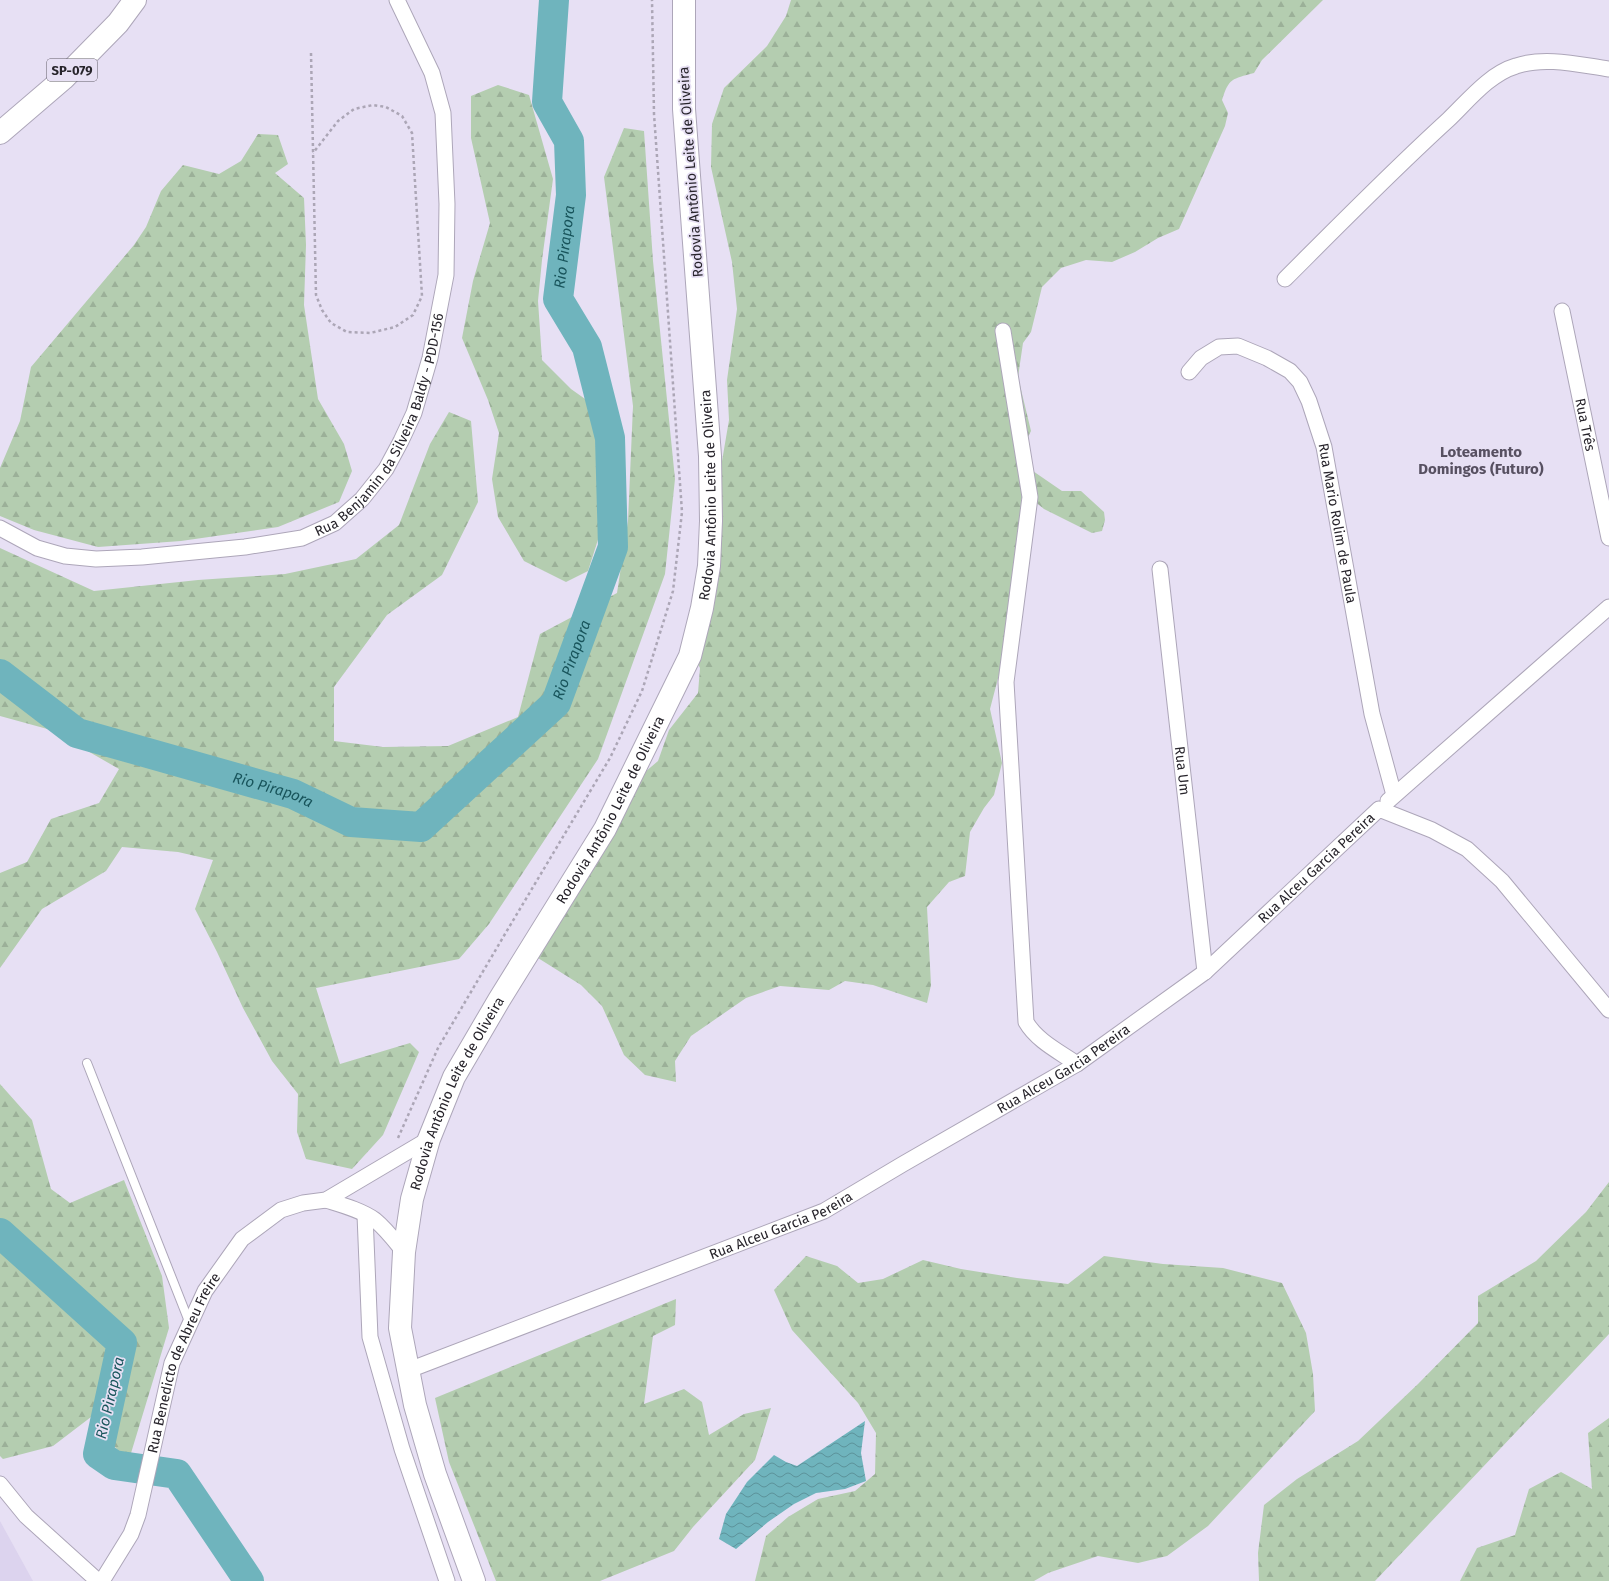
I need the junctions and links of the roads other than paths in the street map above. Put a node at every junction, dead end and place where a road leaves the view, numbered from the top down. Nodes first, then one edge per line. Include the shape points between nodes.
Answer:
1 (135, 0) edge
2 (397, 0) edge
3 (684, 0) edge
4 (1609, 69) edge
5 (0, 133) edge
6 (1285, 279) dead end
7 (1562, 311) dead end
8 (1003, 331) dead end
9 (1189, 372) dead end
10 (0, 528) edge
11 (1609, 538) edge
12 (1160, 569) dead end
13 (1609, 607) edge
14 (1394, 795) junction
15 (1379, 809) junction
16 (1205, 972) junction
17 (1609, 1010) edge
18 (87, 1062) dead end
19 (1077, 1064) junction
20 (429, 1139) junction
21 (326, 1200) junction
22 (365, 1215) junction
23 (404, 1252) junction
24 (190, 1324) junction
25 (409, 1370) junction
26 (0, 1484) edge
27 (98, 1581) edge
28 (102, 1581) edge
29 (447, 1581) edge
30 (474, 1581) edge

1 - 5 main road, SP-079 via 118,23 63,79
2 - 10 street, Rua Benjamin da Silveira Baldy - PDD-156 via 432,73 443,113 447,204 446,276 430,358 414,413 386,469 362,499 335,523 302,538 245,547 96,559 65,556 37,548
3 - 20 main road, Rodovia Antônio Leite de Oliveira via 684,109 710,456 709,566 702,608 690,656 605,829 454,1078
4 - 6 street via 1538,62 1516,66 1493,78 1401,163
7 - 11 street, Rua Três
8 - 19 street via 1030,497 1006,682 1026,1022 1038,1037
9 - 14 street, Rua Mario Rolim de Paula via 1201,358 1218,347 1238,346 1290,371 1300,382 1309,400 1324,447 1372,714
12 - 16 street, Rua Um
13 - 14 street
14 - 15 street
15 - 16 street, Rua Alceu Garcia Pereira
15 - 17 street, Rua Alceu Garcia Pereira via 1432,830 1467,849 1502,881
16 - 19 street, Rua Alceu Garcia Pereira
18 - 24 lane
19 - 25 street, Rua Alceu Garcia Pereira via 824,1211
20 - 21 street, Rua Benedicto de Abreu Freire
20 - 23 main road, Rodovia Antônio Leite de Oliveira via 412,1199
21 - 22 street, Rua Benedicto de Abreu Freire
21 - 24 street, Rua Benedicto de Abreu Freire via 303,1203 281,1210 242,1240 205,1291
22 - 23 street, Rua Benedicto de Abreu Freire via 391,1236
22 - 29 street via 370,1337 402,1449
23 - 25 main road, Rodovia Antônio Leite de Oliveira via 400,1328
24 - 28 street, Rua Benedicto de Abreu Freire via 172,1363 138,1515 131,1534
25 - 30 main road, Rodovia Antônio Leite de Oliveira via 415,1405 435,1474
26 - 27 street via 26,1516

